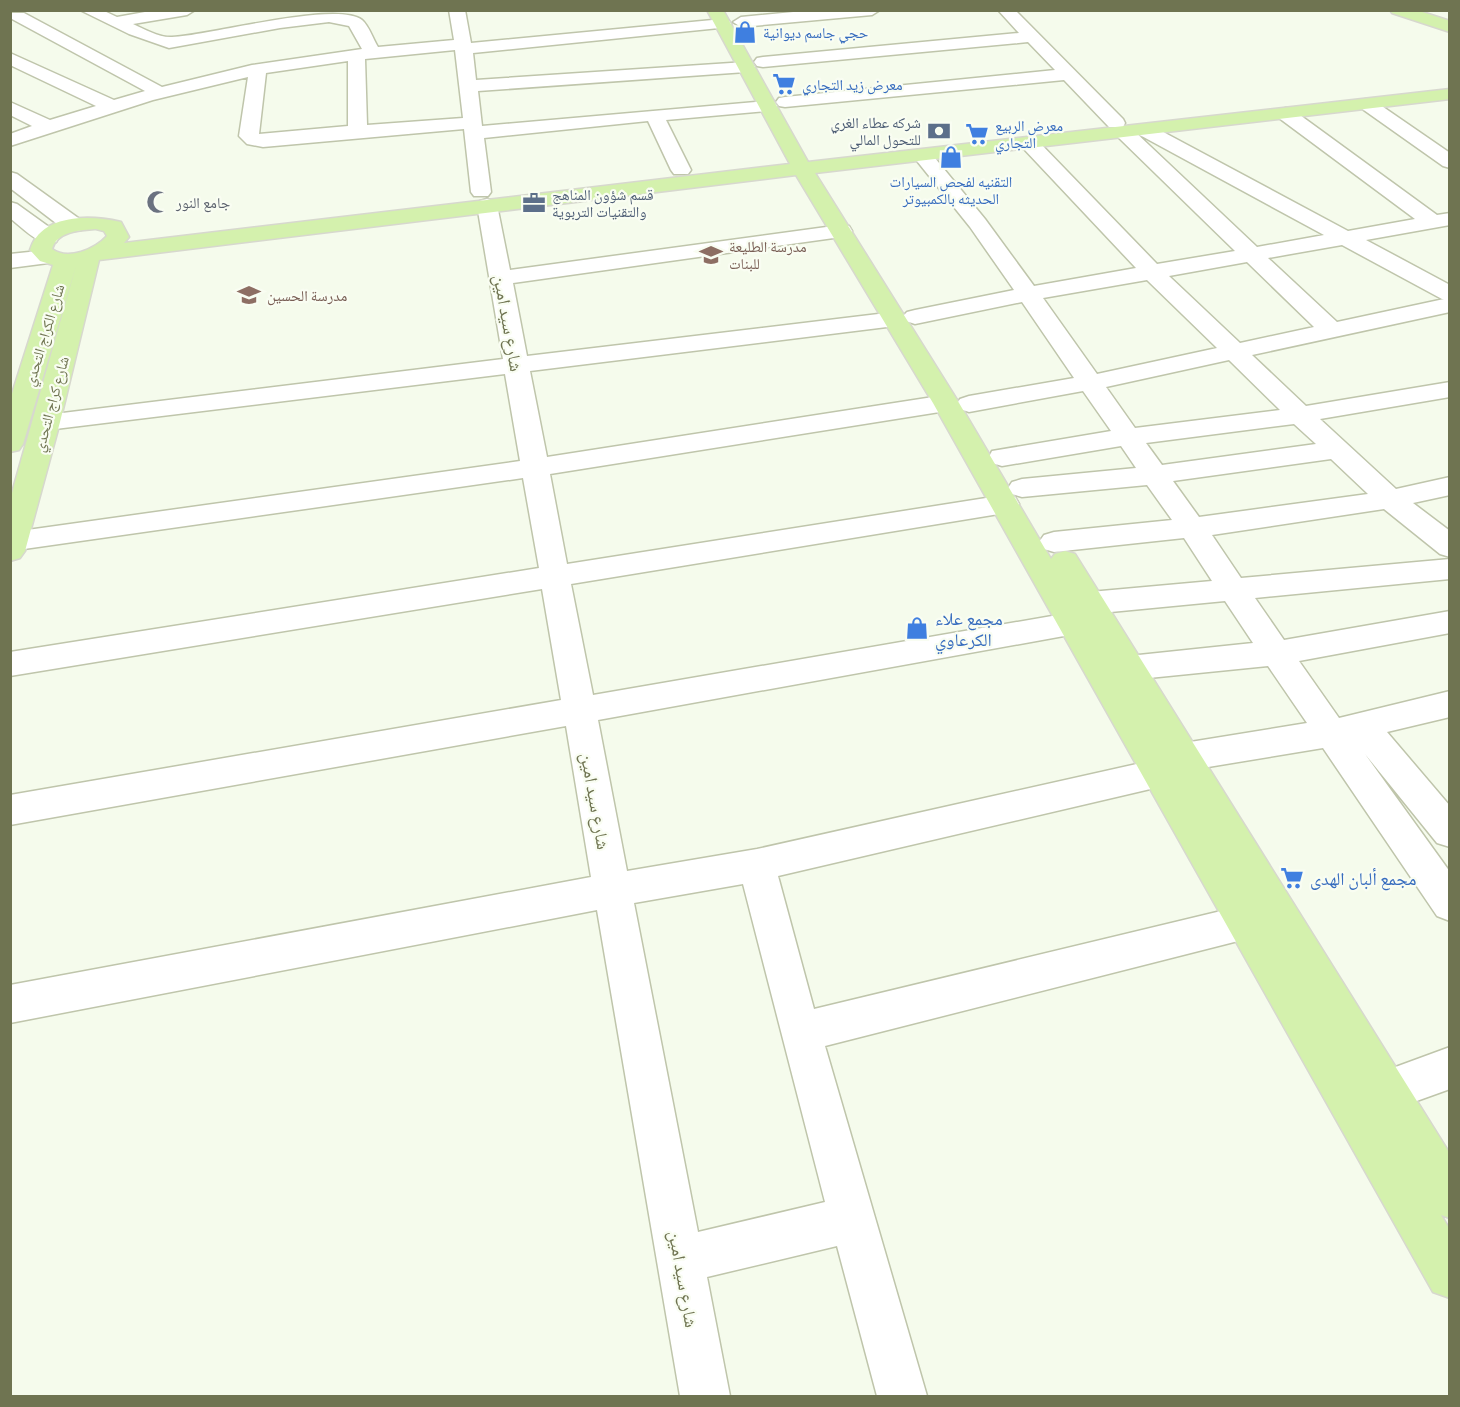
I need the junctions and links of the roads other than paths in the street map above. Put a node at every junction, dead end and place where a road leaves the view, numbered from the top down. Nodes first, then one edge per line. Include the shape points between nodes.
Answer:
1 (40, 10) edge
2 (88, 10) edge
3 (187, 10) edge
4 (457, 10) edge
5 (872, 10) edge
6 (1006, 10) edge
7 (1398, 10) edge
8 (1429, 10) edge
9 (163, 13) edge
10 (13, 14) edge
11 (277, 17) edge
12 (728, 17) edge
13 (1449, 17) edge
14 (116, 23) junction
15 (1449, 27) edge
16 (1032, 37) junction
17 (463, 46) junction
18 (171, 48) junction
19 (365, 55) junction
20 (10, 58) edge
21 (300, 63) junction
22 (754, 64) junction
23 (258, 70) junction
24 (1067, 74) junction
25 (1449, 83) edge
26 (468, 86) junction
27 (159, 92) junction
28 (1449, 94) edge
29 (777, 104) junction
30 (1367, 104) junction
31 (111, 106) junction
32 (10, 107) edge
33 (1286, 114) junction
34 (654, 115) junction
35 (795, 119) dead end
36 (48, 127) junction
37 (472, 128) junction
38 (1129, 129) junction
39 (358, 131) junction
40 (10, 140) edge
41 (1029, 144) junction
42 (923, 156) junction
43 (809, 159) junction
44 (1449, 162) edge
45 (681, 170) junction
46 (10, 178) edge
47 (484, 198) junction
48 (10, 208) edge
49 (1441, 221) edge
50 (73, 225) junction
51 (113, 228) junction
52 (841, 231) junction
53 (1344, 238) junction
54 (10, 248) edge
55 (65, 251) junction
56 (1253, 254) junction
57 (10, 261) edge
58 (1152, 272) junction
59 (501, 278) junction
60 (1446, 292) edge
61 (1028, 294) junction
62 (905, 318) junction
63 (1331, 330) junction
64 (1235, 352) junction
65 (517, 366) junction
66 (1088, 383) junction
67 (1449, 389) edge
68 (958, 403) junction
69 (1300, 415) junction
70 (47, 423) junction
71 (12, 435) edge
72 (1127, 437) junction
73 (1338, 450) junction
74 (1002, 457) junction
75 (536, 467) junction
76 (1154, 475) junction
77 (1449, 486) edge
78 (1013, 496) junction
79 (1391, 500) junction
80 (1192, 528) junction
81 (1054, 542) junction
82 (12, 547) edge
83 (1449, 547) edge
84 (1449, 569) edge
85 (556, 578) junction
86 (1234, 590) junction
87 (1083, 613) junction
88 (1449, 622) edge
89 (1276, 653) junction
90 (10, 664) edge
91 (1129, 668) junction
92 (1449, 704) edge
93 (580, 709) junction
94 (1346, 729) junction
95 (1172, 765) junction
96 (10, 810) edge
97 (1449, 832) edge
98 (758, 865) junction
99 (613, 890) junction
100 (1449, 904) edge
101 (1246, 922) junction
102 (10, 1004) edge
103 (800, 1032) junction
104 (1449, 1068) edge
105 (1386, 1092) junction
106 (1449, 1196) edge
107 (852, 1219) junction
108 (680, 1260) junction
109 (1449, 1275) edge
110 (705, 1396) edge
111 (902, 1396) edge

1 - 10 street
2 - 14 street
3 - 9 street
4 - 17 street, شارع سيد امين
5 - 12 street
6 - 16 street
7 - 15 main road
8 - 13 main road
9 - 14 street
9 - 18 street
10 - 27 street
11 - 18 street
11 - 19 street via 349,19 356,23
11 - 21 street
12 - 17 street
12 - 22 main road
14 - 18 street
16 - 22 street
16 - 24 street
17 - 19 street
17 - 26 street, شارع سيد امين
19 - 21 street
19 - 39 street
20 - 31 street
21 - 23 street
22 - 26 street
22 - 29 main road
23 - 27 street via 179,82
23 - 39 street via 249,136 254,140
24 - 29 street
24 - 38 street
25 - 38 main road
26 - 37 street, شارع سيد امين
27 - 31 street
28 - 30 main road
29 - 34 street
29 - 35 main road
29 - 43 main road
30 - 33 main road
30 - 44 street
31 - 36 street
32 - 36 street
33 - 38 main road
33 - 49 street
34 - 37 street
34 - 45 street
36 - 40 street
37 - 39 street
37 - 47 street, شارع سيد امين
38 - 41 main road
38 - 43 main road
38 - 53 street
38 - 56 street
41 - 42 main road
41 - 58 street
42 - 43 main road
42 - 61 street via 978,223
43 - 45 main road
43 - 47 main road
43 - 52 main road
43 - 62 main road
45 - 47 main road
46 - 50 street
47 - 51 main road
47 - 55 main road
47 - 59 street, شارع سيد امين
48 - 55 street
49 - 53 street
50 - 51 main road via 96,223
50 - 55 main road
51 - 55 main road via 118,237 109,248
52 - 59 street
52 - 62 main road
53 - 56 street
53 - 60 street
54 - 55 street
55 - 57 street
55 - 70 main road, شارع كراج التحدي
55 - 71 main road, شارع الكراج التحدي
56 - 58 street
56 - 63 street
58 - 61 street
58 - 64 street
59 - 65 street, شارع سيد امين
60 - 63 street
61 - 62 street
61 - 66 street
62 - 65 street
62 - 68 main road
63 - 64 street
64 - 66 street
64 - 69 street
65 - 70 street
65 - 75 street, شارع سيد امين
66 - 68 street
66 - 72 street
67 - 69 street
68 - 74 main road
68 - 75 street
68 - 78 main road
69 - 72 street
69 - 73 street
70 - 82 main road, شارع كراج التحدي
72 - 74 street
72 - 76 street
73 - 76 street
73 - 79 street
74 - 78 main road
75 - 82 street
75 - 85 street, شارع سيد امين
76 - 78 street
76 - 80 street
77 - 79 street
78 - 81 main road
78 - 85 street
78 - 87 main road
79 - 80 street
79 - 83 street
80 - 81 street
80 - 86 street
81 - 87 main road
84 - 86 street
85 - 90 street
85 - 93 street, شارع سيد امين
86 - 87 street
86 - 89 street
87 - 91 main road
87 - 93 street
87 - 95 main road
88 - 89 street
89 - 91 street
89 - 94 street
91 - 95 main road
92 - 94 street
93 - 96 street
93 - 99 street, شارع سيد امين
94 - 95 street
94 - 97 street
94 - 100 street
95 - 98 street
95 - 101 main road
95 - 105 main road
98 - 99 street
98 - 103 street
99 - 102 street
99 - 108 street, شارع سيد امين
101 - 103 street
101 - 109 main road
103 - 107 street
104 - 105 street
105 - 106 main road
107 - 108 street
107 - 111 street
108 - 110 street, شارع سيد امين

